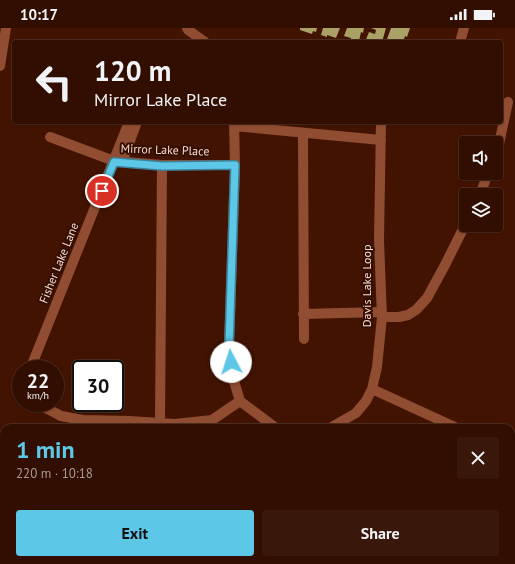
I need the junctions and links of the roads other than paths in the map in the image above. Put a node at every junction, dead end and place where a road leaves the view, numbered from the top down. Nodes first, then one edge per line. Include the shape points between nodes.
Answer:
1 (6, 28) edge
2 (187, 28) edge
3 (464, 28) edge
4 (201, 40) edge
5 (461, 40) edge
6 (0, 66) edge
7 (508, 102) edge
8 (128, 124) edge
9 (136, 124) edge
10 (234, 124) edge
11 (381, 124) edge
12 (302, 133) junction
13 (501, 136) edge
14 (50, 137) dead end
15 (381, 140) junction
16 (118, 162) junction
17 (235, 165) junction
18 (162, 166) junction
19 (462, 232) edge
20 (304, 314) junction
21 (381, 315) junction
22 (304, 339) dead end
23 (35, 360) edge
24 (372, 389) junction
25 (240, 401) junction
26 (52, 412) edge
27 (160, 422) junction
28 (83, 424) edge
29 (271, 424) edge
30 (337, 424) edge
31 (449, 424) edge

1 - 6 street
2 - 4 street
3 - 5 street
7 - 13 street
8 - 16 street, Fisher Lake Lane
9 - 16 street, Fisher Lake Lane
10 - 12 street
10 - 17 street
11 - 15 street, Davis Lake Loop
12 - 15 street
12 - 20 street
14 - 16 street, Mirror Lake Place
15 - 21 street, Davis Lake Loop
16 - 18 street, Mirror Lake Place
16 - 23 street, Fisher Lake Lane
17 - 18 street, Mirror Lake Place
17 - 25 street via 229,346 233,378
18 - 27 street
19 - 21 street via 427,298 416,310 399,317
20 - 21 street
20 - 22 street
21 - 24 street, Davis Lake Loop via 377,367
24 - 30 street, Davis Lake Loop via 356,413
24 - 31 street
25 - 27 street via 212,420 175,424
25 - 29 street
26 - 28 street
27 - 28 street

